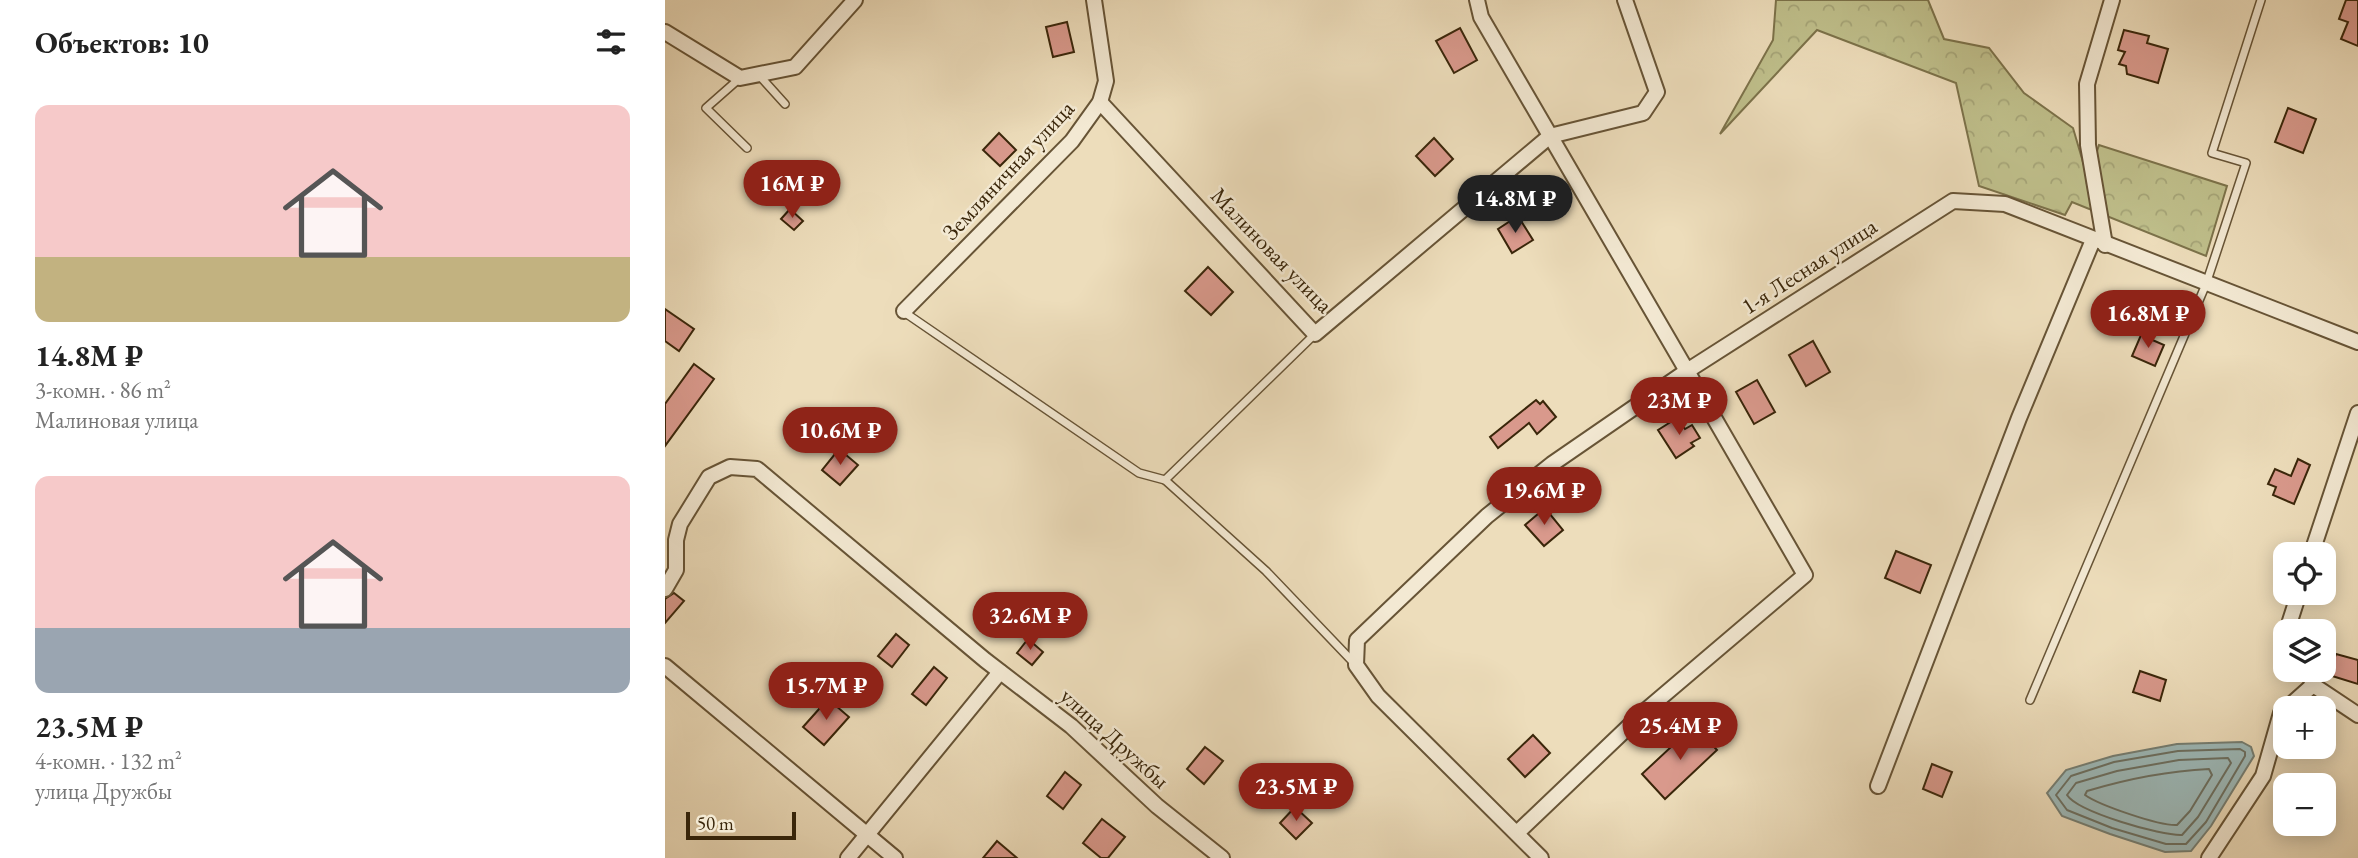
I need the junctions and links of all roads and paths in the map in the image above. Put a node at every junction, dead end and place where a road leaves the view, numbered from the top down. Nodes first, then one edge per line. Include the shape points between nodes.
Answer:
1 (855, 0) edge
2 (1094, 0) edge
3 (1477, 0) edge
4 (1625, 0) edge
5 (2112, 0) edge
6 (2261, 0) edge
7 (665, 32) edge
8 (758, 74) junction
9 (740, 78) junction
10 (1100, 102) junction
11 (785, 104) dead end
12 (1550, 135) junction
13 (747, 148) dead end
14 (2099, 243) junction
15 (2206, 284) junction
16 (904, 311) joint
17 (1315, 334) junction
18 (2358, 342) edge
19 (1687, 371) junction
20 (2358, 413) edge
21 (1165, 480) junction
22 (2315, 542) edge
23 (665, 589) edge
24 (1356, 665) junction
25 (665, 666) edge
26 (1000, 672) junction
27 (2316, 682) edge
28 (2030, 700) dead end
29 (2358, 715) edge
30 (2273, 741) edge
31 (1878, 786) dead end
32 (1517, 833) junction
33 (867, 835) junction
34 (848, 858) edge
35 (895, 858) edge
36 (1222, 858) edge
37 (1541, 858) edge
38 (2209, 858) edge

1 - 8 street via 795,66
2 - 10 street, Земляничная улица via 1106,81
3 - 12 street via 1481,17
4 - 12 street via 1657,92 1643,113
5 - 14 street via 2087,84 2088,145
6 - 15 lane via 2212,153 2246,163
7 - 9 street
8 - 9 street
8 - 11 lane
9 - 13 lane via 706,108
10 - 16 street, Земляничная улица via 1072,141
10 - 17 street, Малиновая улица
12 - 17 street, Малиновая улица
12 - 19 street
14 - 15 street, 1-я Лесная улица
14 - 19 street, 1-я Лесная улица via 2005,204 1953,201
14 - 31 street via 2019,418
15 - 18 street, 1-я Лесная улица
15 - 28 lane
16 - 21 lane via 1139,473
17 - 21 lane
19 - 24 street, 1-я Лесная улица via 1552,464 1487,516 1357,640
19 - 32 street via 1805,575 1645,711
20 - 22 street
21 - 24 lane via 1266,571
23 - 26 street, улица Дружбы via 676,570 680,524 709,477 730,467 757,469
24 - 32 street via 1378,696
25 - 33 street
26 - 33 street
26 - 36 street, улица Дружбы via 1072,726 1157,806
27 - 29 street
30 - 38 street via 2263,776
32 - 37 street
33 - 34 street
33 - 35 street

